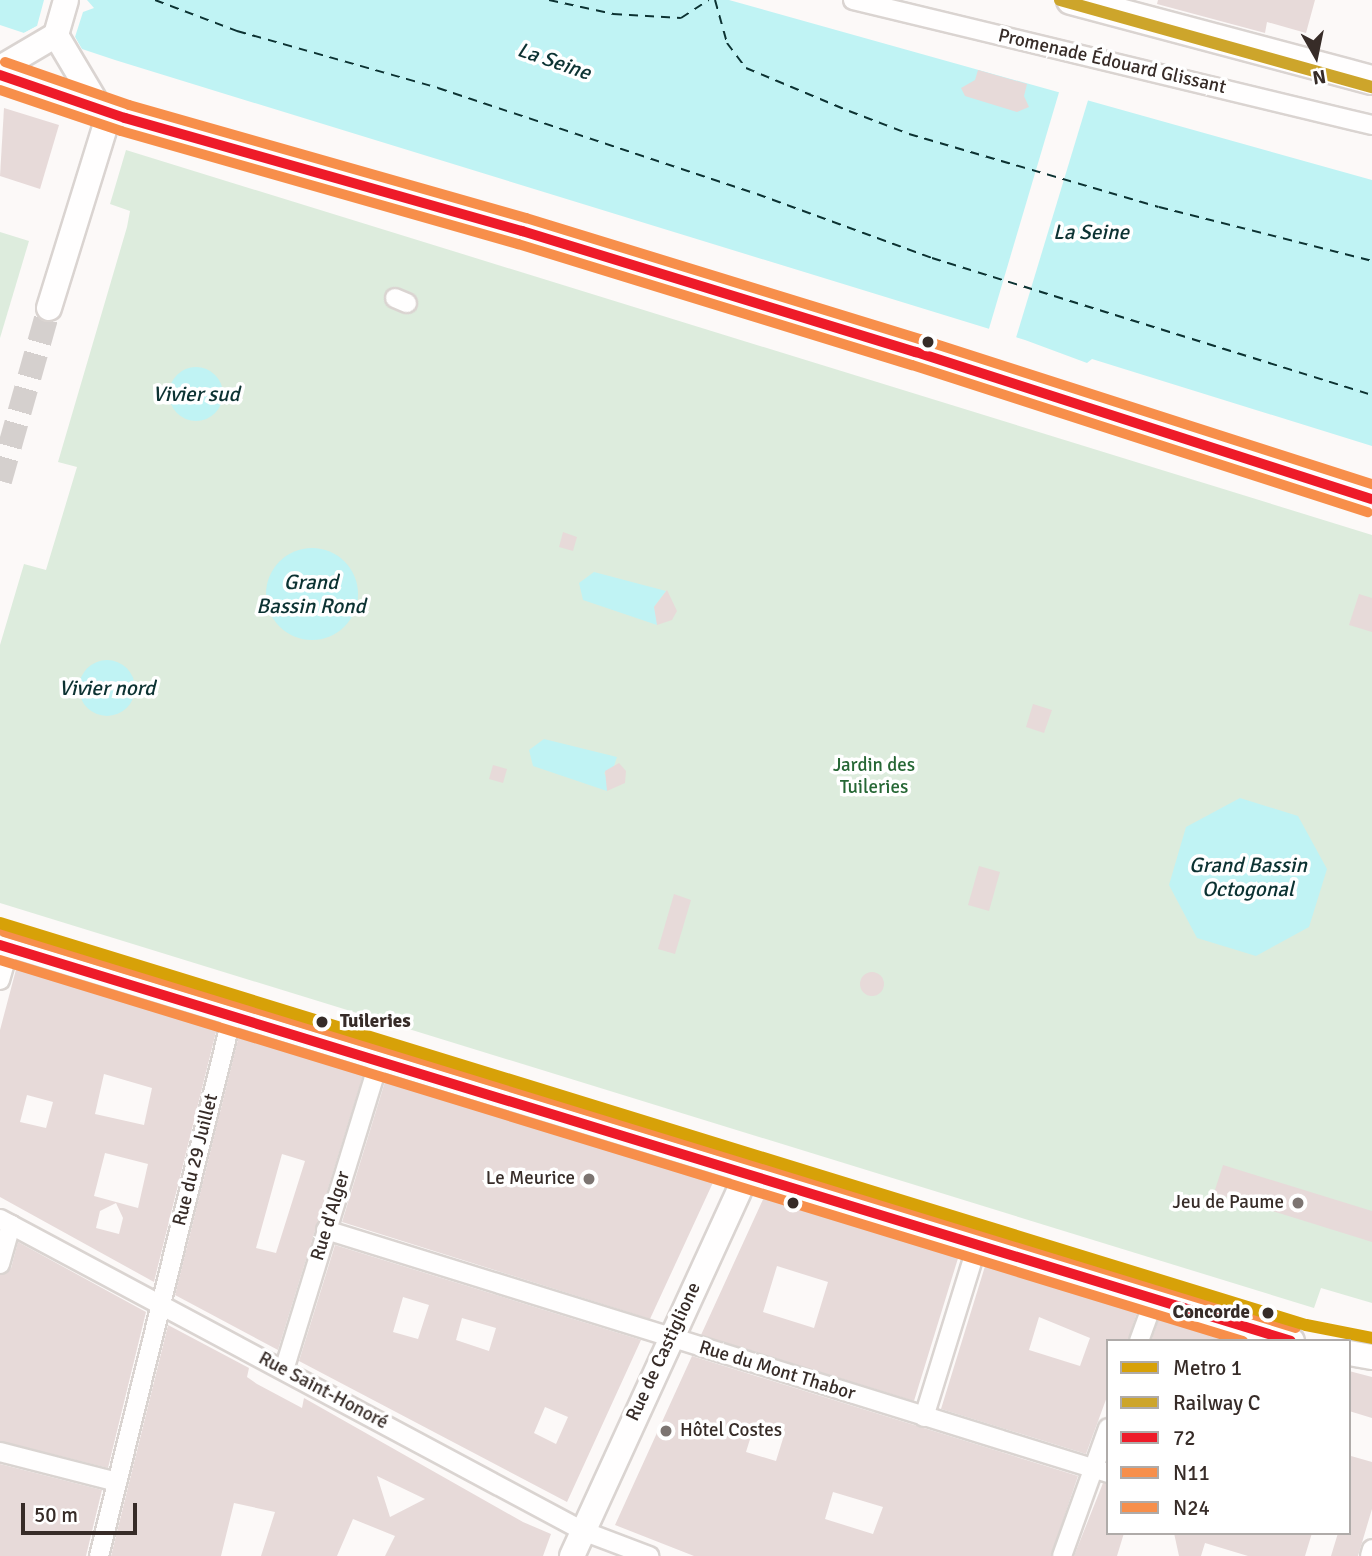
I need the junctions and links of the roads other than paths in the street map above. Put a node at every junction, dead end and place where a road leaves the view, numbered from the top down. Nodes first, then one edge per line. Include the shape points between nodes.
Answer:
1 (66, 0) edge
2 (853, 0) edge
3 (1071, 0) edge
4 (1102, 4) edge
5 (55, 35) junction
6 (0, 68) edge
7 (0, 75) edge
8 (1372, 80) edge
9 (100, 109) junction
10 (1372, 125) edge
11 (49, 308) tunnel mouth
12 (1372, 499) edge
13 (4, 946) edge
14 (0, 980) edge
15 (232, 1016) junction
16 (379, 1061) junction
17 (747, 1174) junction
18 (5, 1222) edge
19 (326, 1230) junction
20 (977, 1246) junction
21 (0, 1264) edge
22 (1154, 1300) junction
23 (160, 1304) junction
24 (671, 1338) junction
25 (1140, 1339) edge
26 (1285, 1339) edge
27 (1351, 1353) edge
28 (1372, 1357) edge
29 (284, 1370) junction
30 (924, 1417) junction
31 (1106, 1440) edge
32 (0, 1451) edge
33 (1101, 1471) edge
34 (117, 1482) junction
35 (583, 1531) junction
36 (1372, 1549) edge
37 (99, 1556) edge
38 (572, 1556) edge
39 (649, 1556) edge
40 (1062, 1556) edge
41 (1370, 1556) edge

1 - 5 street
2 - 10 street, Promenade Édouard Glissant
3 - 4 main road
4 - 8 main road
5 - 6 street
5 - 9 street
7 - 9 main road
9 - 11 street via 107,121
9 - 12 main road via 522,231
13 - 14 street
13 - 15 street
15 - 16 street
15 - 23 street, Rue du 29 Juillet
16 - 17 street
16 - 19 street, Rue d'Alger
17 - 20 street
17 - 24 street, Rue de Castiglione
18 - 21 street
18 - 23 street, Rue Saint-Honoré
19 - 24 street, Rue du Mont Thabor
19 - 29 street, Rue d'Alger
20 - 22 street
20 - 30 street
22 - 25 street
22 - 26 street
23 - 29 street, Rue Saint-Honoré
23 - 34 street, Rue du 29 Juillet
24 - 30 street, Rue du Mont Thabor
24 - 35 street, Rue de Castiglione
27 - 28 street
29 - 35 street, Rue Saint-Honoré
30 - 33 street, Rue du Mont Thabor
31 - 33 street
32 - 34 street
33 - 40 street
34 - 37 street, Rue du 29 Juillet
35 - 38 street, Rue de Castiglione
35 - 39 street, Rue Saint-Honoré
36 - 41 street

